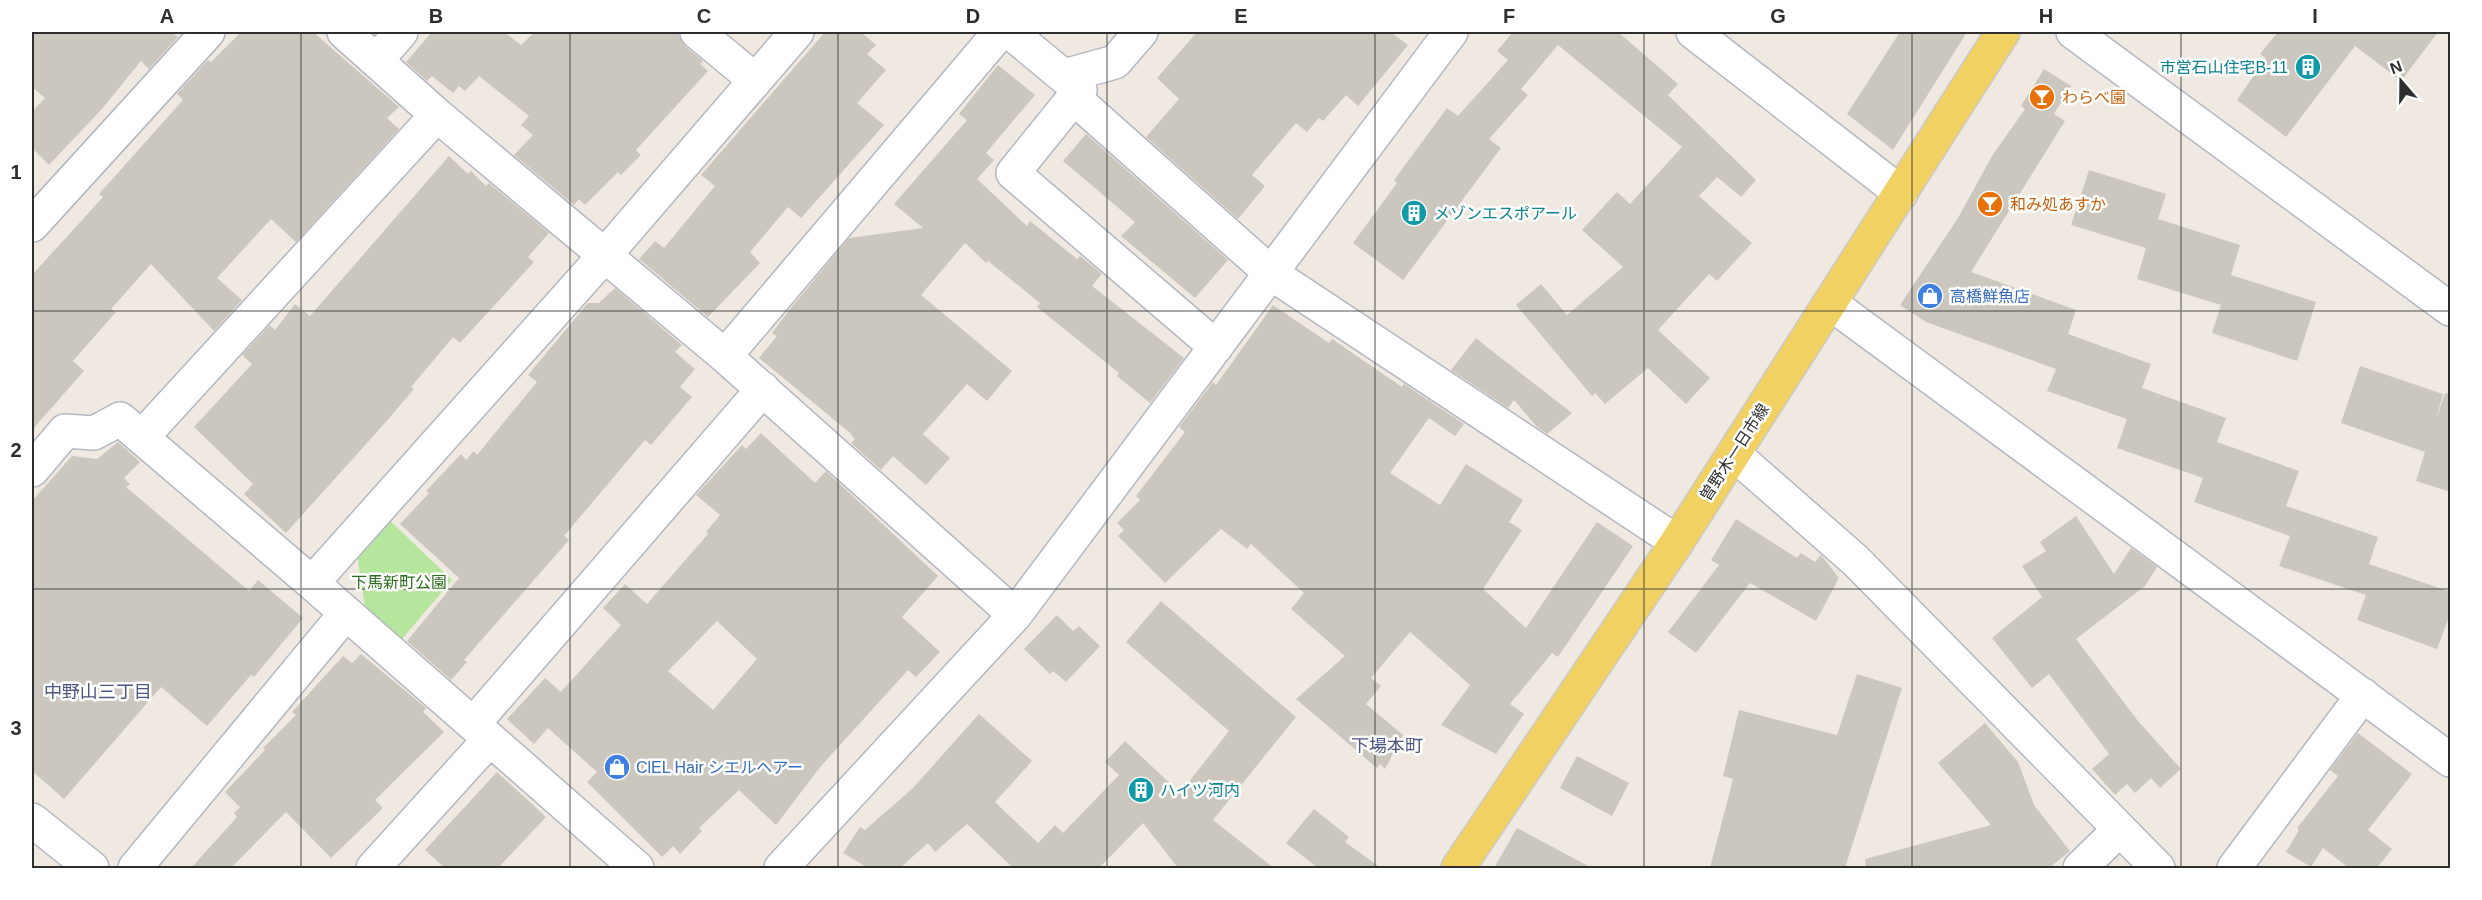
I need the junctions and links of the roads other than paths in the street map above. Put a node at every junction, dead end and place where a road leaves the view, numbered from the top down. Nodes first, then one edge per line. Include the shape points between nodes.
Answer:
1 (208, 32) edge
2 (344, 32) edge
3 (401, 32) edge
4 (697, 32) edge
5 (796, 32) edge
6 (1000, 32) edge
7 (1010, 32) edge
8 (1141, 32) edge
9 (1451, 32) edge
10 (1693, 32) edge
11 (2003, 32) edge
12 (2073, 32) edge
13 (377, 60) junction
14 (755, 80) junction
15 (1069, 87) junction
16 (437, 116) junction
17 (1901, 193) junction
18 (32, 225) edge
19 (605, 255) junction
20 (1272, 274) junction
21 (1830, 303) junction
22 (2451, 309) edge
23 (1216, 347) junction
24 (724, 356) junction
25 (763, 389) junction
26 (142, 437) junction
27 (1734, 454) junction
28 (32, 470) edge
29 (1677, 542) junction
30 (312, 583) junction
31 (345, 613) junction
32 (1015, 615) junction
33 (2363, 695) junction
34 (482, 731) junction
35 (2451, 760) edge
36 (32, 820) edge
37 (2119, 830) junction
38 (92, 868) edge
39 (135, 868) edge
40 (373, 868) edge
41 (638, 868) edge
42 (781, 868) edge
43 (1458, 868) edge
44 (2080, 868) edge
45 (2158, 868) edge
46 (2234, 868) edge

1 - 18 street
2 - 13 street
3 - 13 street
4 - 14 street
5 - 14 street
6 - 24 street
7 - 15 street
8 - 15 street via 1115,62
9 - 20 street
10 - 17 street
11 - 17 main road, 曽野木一日市線
12 - 22 street
13 - 16 street
14 - 19 street
15 - 20 street
15 - 23 street via 1013,173
16 - 19 street
16 - 26 street
17 - 21 main road, 曽野木一日市線
19 - 24 street
19 - 30 street
20 - 23 street
20 - 29 street
21 - 27 main road, 曽野木一日市線
21 - 33 street
23 - 32 street
24 - 25 street
25 - 32 street
25 - 34 street
26 - 28 street via 120,419 94,433 65,430
26 - 30 street
27 - 29 main road, 曽野木一日市線
27 - 37 street via 1856,561
29 - 43 main road, 曽野木一日市線
30 - 31 street
31 - 34 street
31 - 39 street
32 - 42 street
33 - 35 street
33 - 46 street
34 - 40 street
34 - 41 street
36 - 38 street
37 - 44 street
37 - 45 street

